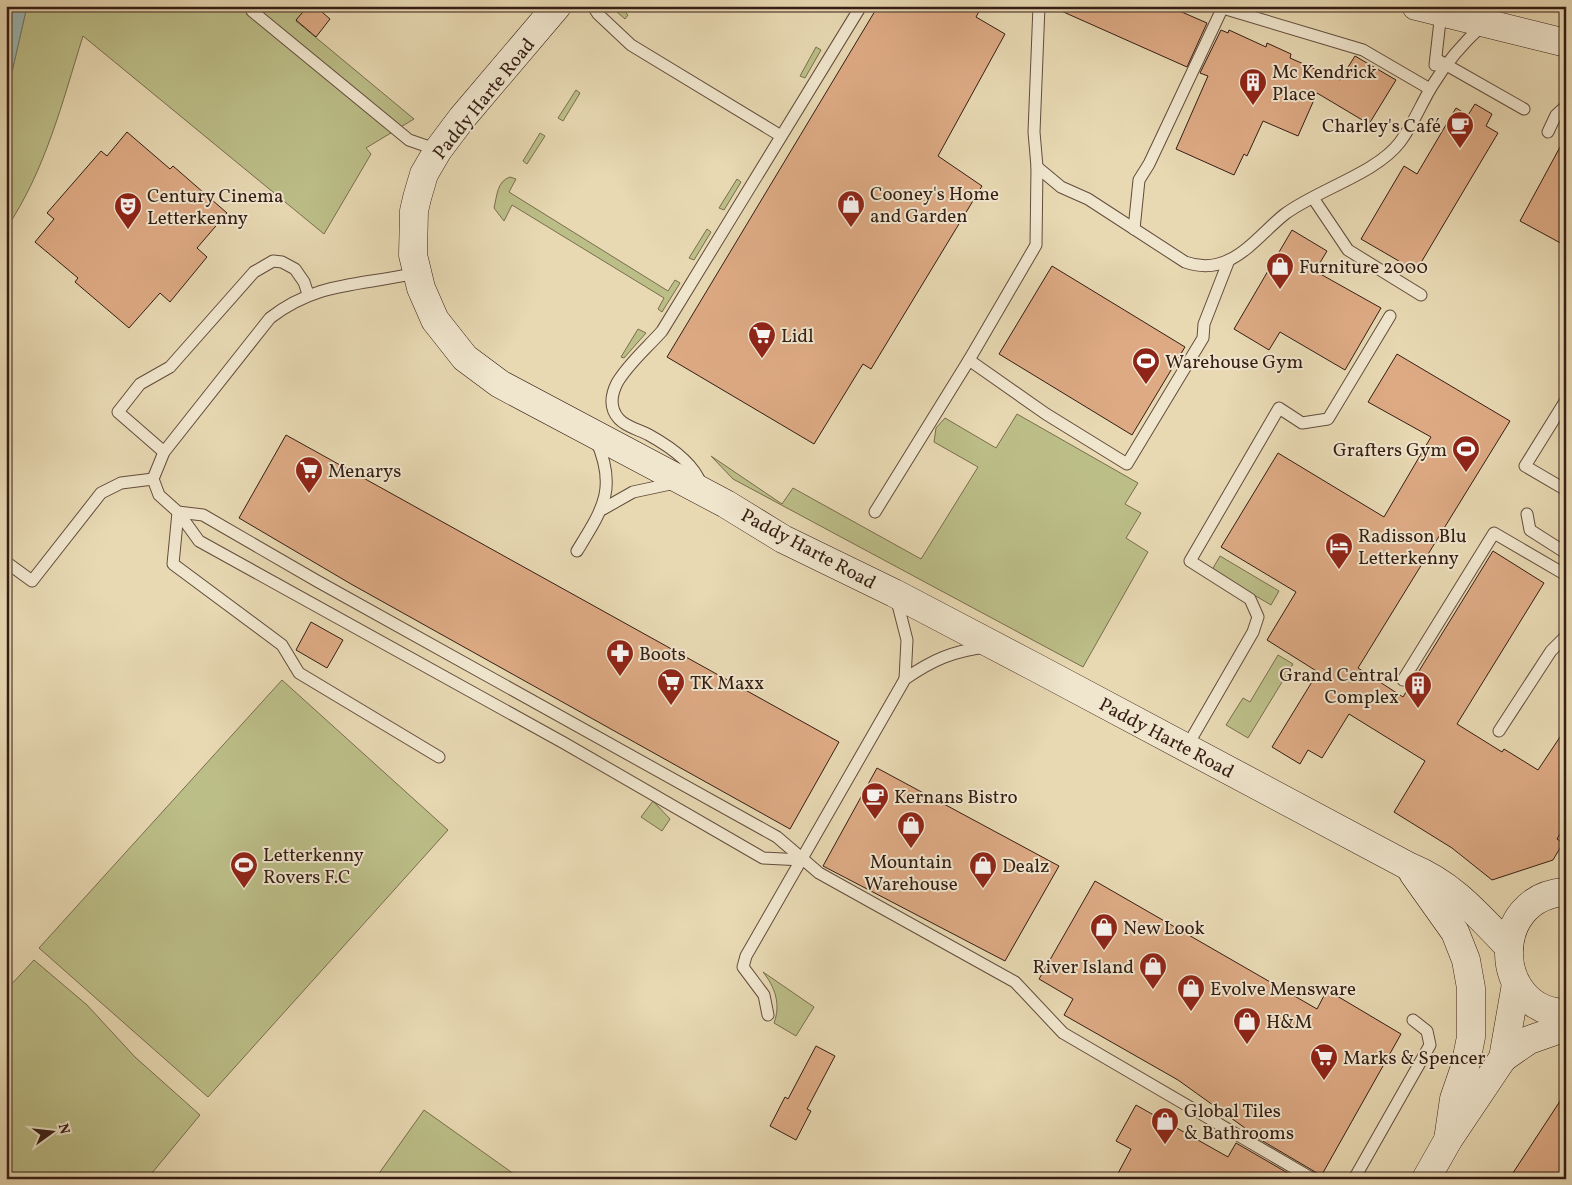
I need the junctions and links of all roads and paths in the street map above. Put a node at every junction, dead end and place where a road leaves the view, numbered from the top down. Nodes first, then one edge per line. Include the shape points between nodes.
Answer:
1 (253, 6) edge
2 (557, 6) edge
3 (593, 6) edge
4 (861, 6) edge
5 (1039, 6) edge
6 (1219, 8) edge
7 (1429, 9) edge
8 (1485, 24) junction
9 (1566, 44) edge
10 (1436, 59) junction
11 (1447, 66) junction
12 (1432, 87) junction
13 (1566, 106) edge
14 (1524, 109) dead end
15 (1548, 132) dead end
16 (781, 136) junction
17 (438, 150) junction
18 (1037, 167) junction
19 (1313, 198) junction
20 (1134, 228) junction
21 (1230, 260) junction
22 (416, 273) junction
23 (308, 294) junction
24 (1421, 296) dead end
25 (1390, 316) dead end
26 (969, 360) junction
27 (1566, 400) edge
28 (592, 431) junction
29 (164, 452) junction
30 (153, 479) junction
31 (694, 487) junction
32 (1566, 490) edge
33 (603, 509) junction
34 (178, 512) junction
35 (876, 512) dead end
36 (1527, 514) dead end
37 (577, 551) dead end
38 (1566, 553) edge
39 (6, 562) edge
40 (1566, 575) edge
41 (894, 593) junction
42 (1566, 636) edge
43 (995, 646) junction
44 (905, 679) junction
45 (1403, 680) dead end
46 (1499, 731) dead end
47 (1186, 748) junction
48 (439, 757) dead end
49 (803, 860) junction
50 (1410, 867) junction
51 (1566, 892) edge
52 (1508, 946) junction
53 (1516, 984) junction
54 (1566, 1013) edge
55 (768, 1015) dead end
56 (1413, 1020) dead end
57 (1566, 1027) edge
58 (1503, 1058) junction
59 (1448, 1140) junction
60 (1313, 1179) edge
61 (1354, 1179) edge
62 (1426, 1179) edge

1 - 17 lane via 252,11 409,140
2 - 17 main road, Paddy Harte Road
3 - 16 lane via 631,45
4 - 16 lane
5 - 18 lane via 1034,132
6 - 12 lane via 1363,50
6 - 20 lane via 1150,164 1139,180
7 - 8 main road
7 - 10 lane
8 - 9 main road
8 - 11 lane
10 - 11 lane
10 - 12 lane
11 - 12 lane
11 - 14 lane
12 - 19 lane via 1400,142 1388,154
13 - 15 lane via 1556,115
16 - 31 lane via 662,331 625,372 611,398 620,420 679,455 697,476
17 - 22 main road, Paddy Harte Road via 424,174 414,211
18 - 20 lane via 1061,187 1088,199
18 - 26 lane via 1036,245
19 - 21 lane via 1284,215
19 - 24 lane via 1348,250
20 - 21 lane via 1185,262 1207,266
21 - 26 lane via 1204,324 1203,338 1128,464 1046,414
22 - 23 lane
22 - 28 main road, Paddy Harte Road via 435,320 465,358 500,384
23 - 29 lane via 270,318
23 - 29 lane via 295,269 273,261 254,272 170,367 140,384 118,412
25 - 47 lane via 1328,419 1302,423 1279,408 1190,561 1250,599 1258,617 1253,632
26 - 35 lane
27 - 32 lane via 1525,466
28 - 31 main road, Paddy Harte Road
28 - 33 lane via 603,457 606,475
29 - 30 lane
30 - 34 lane via 159,495
30 - 39 lane via 121,483 101,492 32,581
31 - 33 lane via 671,483 633,492
31 - 41 main road, Paddy Harte Road via 784,539
33 - 37 lane
34 - 48 lane via 173,564 282,645 299,673
34 - 49 lane via 203,515 776,837
34 - 49 lane via 199,541 555,738 763,858
36 - 38 lane via 1530,530
40 - 45 lane via 1494,533
41 - 43 main road, Paddy Harte Road
41 - 44 lane via 907,640
42 - 46 lane via 1551,651
43 - 44 lane via 941,657 928,662
43 - 47 main road, Paddy Harte Road
44 - 49 lane
47 - 50 main road, Paddy Harte Road
49 - 55 lane via 746,956 743,967 764,995
49 - 60 lane via 819,873 1015,982 1063,1033
50 - 52 main road, Paddy Harte Road via 1467,902
50 - 59 main road via 1420,886 1455,932 1469,973 1471,1037 1454,1099
51 - 52 main road via 1541,897 1526,908 1518,918
52 - 53 main road via 1510,968
53 - 54 main road via 1529,999 1544,1008
53 - 58 main road
56 - 61 lane via 1427,1031 1430,1045
57 - 58 main road via 1536,1037
58 - 59 main road
59 - 62 main road

